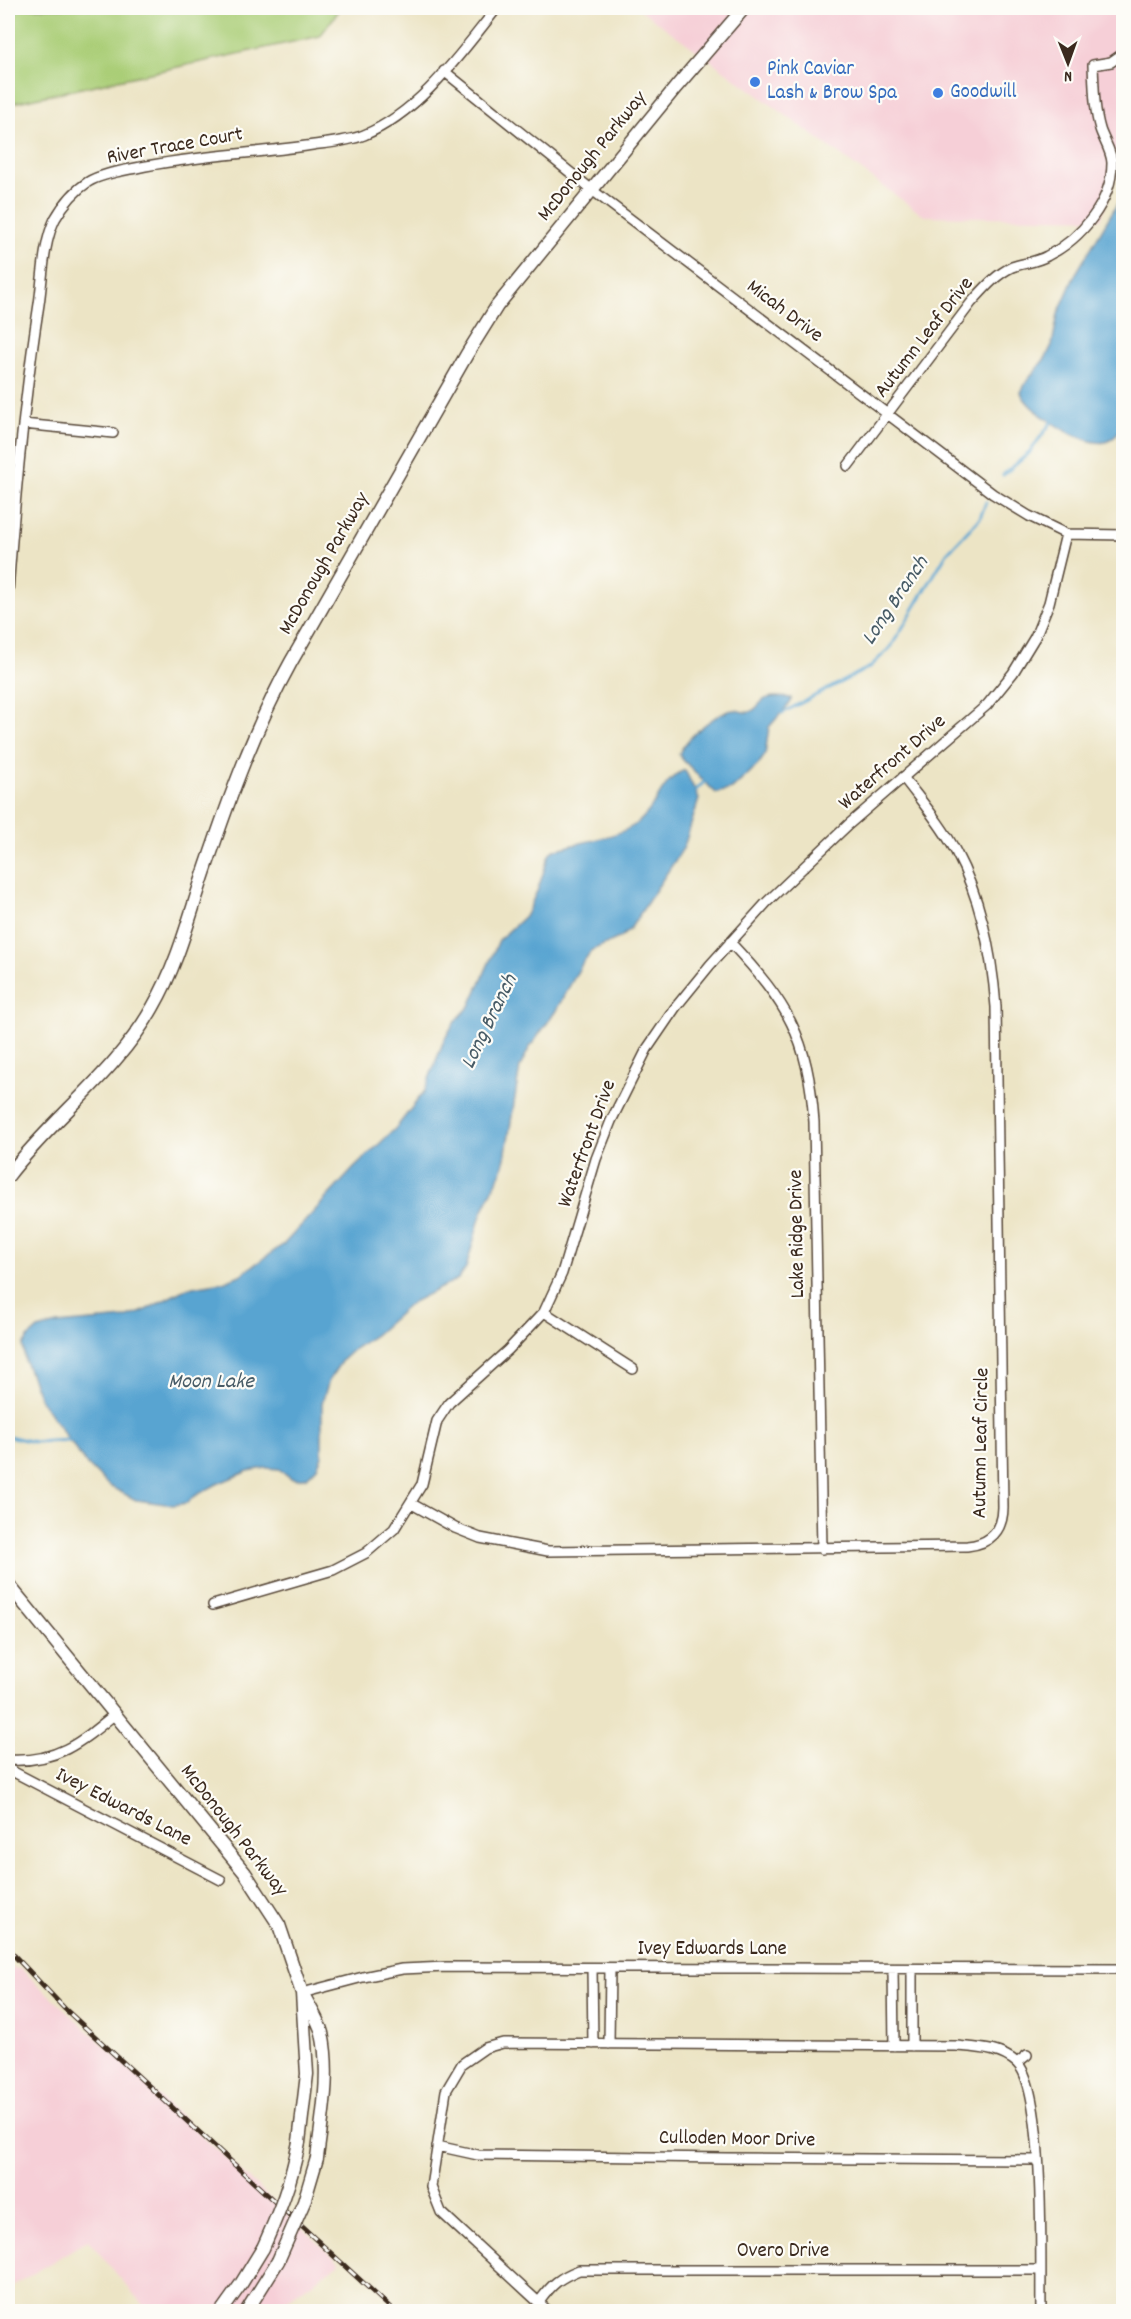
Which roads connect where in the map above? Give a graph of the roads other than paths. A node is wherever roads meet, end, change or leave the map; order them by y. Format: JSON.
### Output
{"nodes":[{"id":1,"x":497,"y":8,"type":"edge"},
{"id":2,"x":744,"y":8,"type":"edge"},
{"id":3,"x":1124,"y":53,"type":"edge"},
{"id":4,"x":444,"y":71,"type":"junction"},
{"id":5,"x":592,"y":190,"type":"junction"},
{"id":6,"x":888,"y":415,"type":"junction"},
{"id":7,"x":23,"y":424,"type":"junction"},
{"id":8,"x":112,"y":433,"type":"dead end"},
{"id":9,"x":848,"y":466,"type":"dead end"},
{"id":10,"x":1066,"y":534,"type":"junction"},
{"id":11,"x":1124,"y":535,"type":"edge"},
{"id":12,"x":8,"y":592,"type":"edge"},
{"id":13,"x":903,"y":777,"type":"junction"},
{"id":14,"x":730,"y":942,"type":"junction"},
{"id":15,"x":8,"y":1176,"type":"edge"},
{"id":16,"x":544,"y":1312,"type":"junction"},
{"id":17,"x":633,"y":1370,"type":"dead end"},
{"id":18,"x":412,"y":1504,"type":"junction"},
{"id":19,"x":822,"y":1549,"type":"junction"},
{"id":20,"x":8,"y":1584,"type":"edge"},
{"id":21,"x":213,"y":1605,"type":"dead end"},
{"id":22,"x":115,"y":1714,"type":"junction"},
{"id":23,"x":8,"y":1760,"type":"edge"},
{"id":24,"x":8,"y":1769,"type":"edge"},
{"id":25,"x":221,"y":1880,"type":"dead end"},
{"id":26,"x":592,"y":1968,"type":"junction"},
{"id":27,"x":610,"y":1968,"type":"junction"},
{"id":28,"x":893,"y":1969,"type":"junction"},
{"id":29,"x":912,"y":1969,"type":"junction"},
{"id":30,"x":1124,"y":1969,"type":"edge"},
{"id":31,"x":302,"y":1993,"type":"junction"},
{"id":32,"x":593,"y":2044,"type":"junction"},
{"id":33,"x":609,"y":2044,"type":"junction"},
{"id":34,"x":894,"y":2046,"type":"junction"},
{"id":35,"x":912,"y":2046,"type":"junction"},
{"id":36,"x":1027,"y":2055,"type":"dead end"},
{"id":37,"x":1017,"y":2063,"type":"junction"},
{"id":38,"x":437,"y":2146,"type":"junction"},
{"id":39,"x":1038,"y":2160,"type":"junction"},
{"id":40,"x":1040,"y":2270,"type":"junction"},
{"id":41,"x":539,"y":2302,"type":"junction"},
{"id":42,"x":221,"y":2312,"type":"edge"},
{"id":43,"x":246,"y":2312,"type":"edge"},
{"id":44,"x":549,"y":2312,"type":"edge"},
{"id":45,"x":1041,"y":2312,"type":"edge"}],
"edges":[{"from":1,"to":4,"type":"street","name":"River Trace Court"},
{"from":2,"to":5,"type":"street","name":"McDonough Parkway"},
{"from":3,"to":6,"type":"street","name":"Autumn Leaf Drive"},
{"from":4,"to":5,"type":"street","name":"Micah Drive"},
{"from":4,"to":7,"type":"street","name":"River Trace Court"},
{"from":5,"to":6,"type":"street","name":"Micah Drive"},
{"from":5,"to":15,"type":"street","name":"McDonough Parkway"},
{"from":6,"to":9,"type":"street","name":"Autumn Leaf Drive"},
{"from":6,"to":10,"type":"street","name":"Micah Drive"},
{"from":7,"to":8,"type":"street"},
{"from":7,"to":12,"type":"street","name":"River Trace Court"},
{"from":10,"to":11,"type":"street","name":"Micah Drive"},
{"from":10,"to":13,"type":"street","name":"Waterfront Drive"},
{"from":13,"to":14,"type":"street","name":"Waterfront Drive"},
{"from":13,"to":19,"type":"street","name":"Autumn Leaf Circle"},
{"from":14,"to":16,"type":"street","name":"Waterfront Drive"},
{"from":14,"to":19,"type":"street","name":"Lake Ridge Drive"},
{"from":16,"to":17,"type":"street"},
{"from":16,"to":18,"type":"street","name":"Waterfront Drive"},
{"from":18,"to":19,"type":"street","name":"Autumn Leaf Circle"},
{"from":18,"to":21,"type":"street","name":"Waterfront Drive"},
{"from":20,"to":22,"type":"street","name":"McDonough Parkway"},
{"from":22,"to":23,"type":"street"},
{"from":22,"to":31,"type":"street","name":"McDonough Parkway"},
{"from":24,"to":25,"type":"street","name":"Ivey Edwards Lane"},
{"from":26,"to":27,"type":"street","name":"Ivey Edwards Lane"},
{"from":26,"to":31,"type":"street","name":"Ivey Edwards Lane"},
{"from":26,"to":32,"type":"street"},
{"from":27,"to":28,"type":"street","name":"Ivey Edwards Lane"},
{"from":27,"to":33,"type":"street"},
{"from":28,"to":29,"type":"street","name":"Ivey Edwards Lane"},
{"from":28,"to":34,"type":"street"},
{"from":29,"to":30,"type":"street","name":"Ivey Edwards Lane"},
{"from":29,"to":35,"type":"street"},
{"from":31,"to":42,"type":"street","name":"McDonough Parkway","bridge":true},
{"from":31,"to":43,"type":"street","bridge":true},
{"from":32,"to":33,"type":"street"},
{"from":32,"to":38,"type":"street"},
{"from":33,"to":34,"type":"street"},
{"from":34,"to":35,"type":"street"},
{"from":35,"to":37,"type":"street"},
{"from":36,"to":37,"type":"street"},
{"from":37,"to":39,"type":"street"},
{"from":38,"to":39,"type":"street","name":"Culloden Moor Drive"},
{"from":38,"to":41,"type":"street"},
{"from":39,"to":40,"type":"street"},
{"from":40,"to":41,"type":"street","name":"Overo Drive"},
{"from":40,"to":45,"type":"street"},
{"from":41,"to":44,"type":"street"}]}
